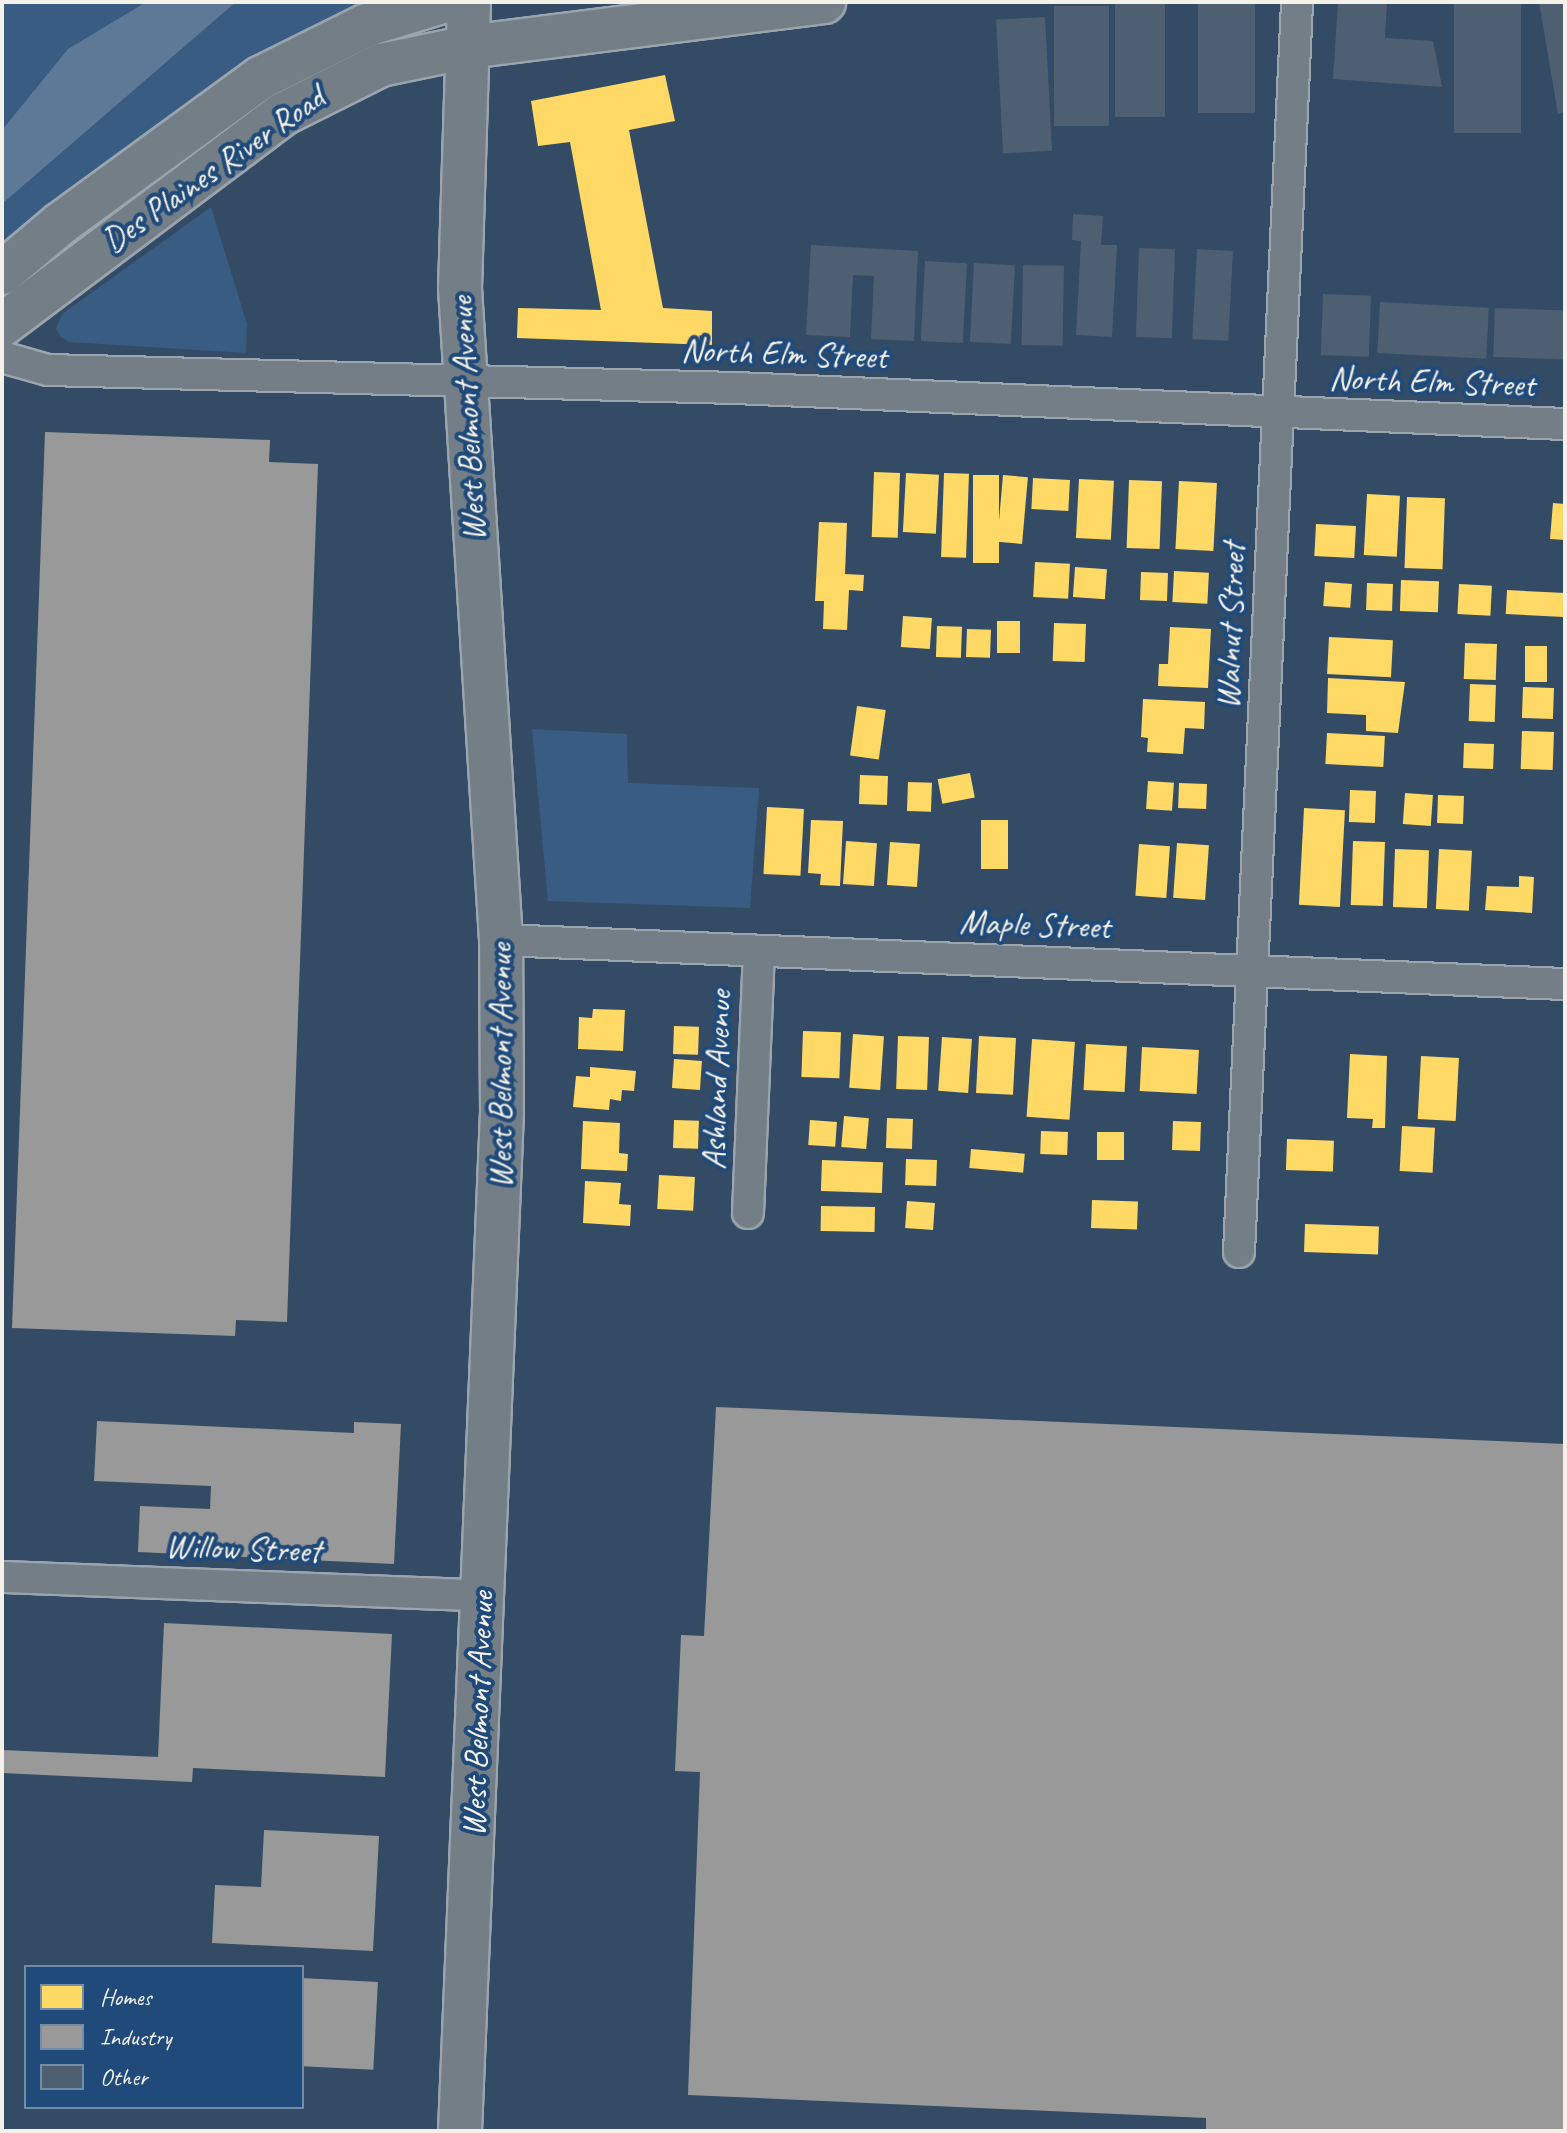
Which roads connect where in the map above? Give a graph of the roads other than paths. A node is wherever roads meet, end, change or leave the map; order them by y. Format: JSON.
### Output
{"nodes":[{"id":1,"x":442,"y":2,"type":"edge"},
{"id":2,"x":469,"y":2,"type":"edge"},
{"id":3,"x":824,"y":2,"type":"edge"},
{"id":4,"x":1297,"y":2,"type":"edge"},
{"id":5,"x":468,"y":47,"type":"junction"},
{"id":6,"x":2,"y":273,"type":"edge"},
{"id":7,"x":2,"y":325,"type":"edge"},
{"id":8,"x":2,"y":357,"type":"edge"},
{"id":9,"x":463,"y":380,"type":"junction"},
{"id":10,"x":1277,"y":412,"type":"junction"},
{"id":11,"x":1565,"y":424,"type":"edge"},
{"id":12,"x":501,"y":940,"type":"junction"},
{"id":13,"x":759,"y":951,"type":"junction"},
{"id":14,"x":1254,"y":971,"type":"junction"},
{"id":15,"x":1565,"y":984,"type":"edge"},
{"id":16,"x":748,"y":1213,"type":"dead end"},
{"id":17,"x":1239,"y":1252,"type":"dead end"},
{"id":18,"x":2,"y":1577,"type":"edge"},
{"id":19,"x":481,"y":1595,"type":"junction"},
{"id":20,"x":460,"y":2131,"type":"edge"}],
"edges":[{"from":1,"to":6,"type":"main road","name":"Des Plaines River Road"},
{"from":2,"to":5,"type":"main road","name":"West Belmont Avenue"},
{"from":3,"to":5,"type":"main road","name":"Des Plaines River Road"},
{"from":4,"to":10,"type":"street","name":"Walnut Street"},
{"from":5,"to":7,"type":"main road","name":"Des Plaines River Road"},
{"from":5,"to":9,"type":"main road","name":"West Belmont Avenue"},
{"from":8,"to":9,"type":"street","name":"North Elm Street"},
{"from":9,"to":10,"type":"street","name":"North Elm Street"},
{"from":9,"to":12,"type":"main road","name":"West Belmont Avenue"},
{"from":10,"to":11,"type":"street","name":"North Elm Street"},
{"from":10,"to":14,"type":"street","name":"Walnut Street"},
{"from":12,"to":13,"type":"street","name":"Maple Street"},
{"from":12,"to":19,"type":"main road","name":"West Belmont Avenue"},
{"from":13,"to":14,"type":"street","name":"Maple Street"},
{"from":13,"to":16,"type":"street","name":"Ashland Avenue"},
{"from":14,"to":15,"type":"street","name":"Maple Street"},
{"from":14,"to":17,"type":"street","name":"Walnut Street"},
{"from":18,"to":19,"type":"street","name":"Willow Street"},
{"from":19,"to":20,"type":"main road","name":"West Belmont Avenue"}]}
